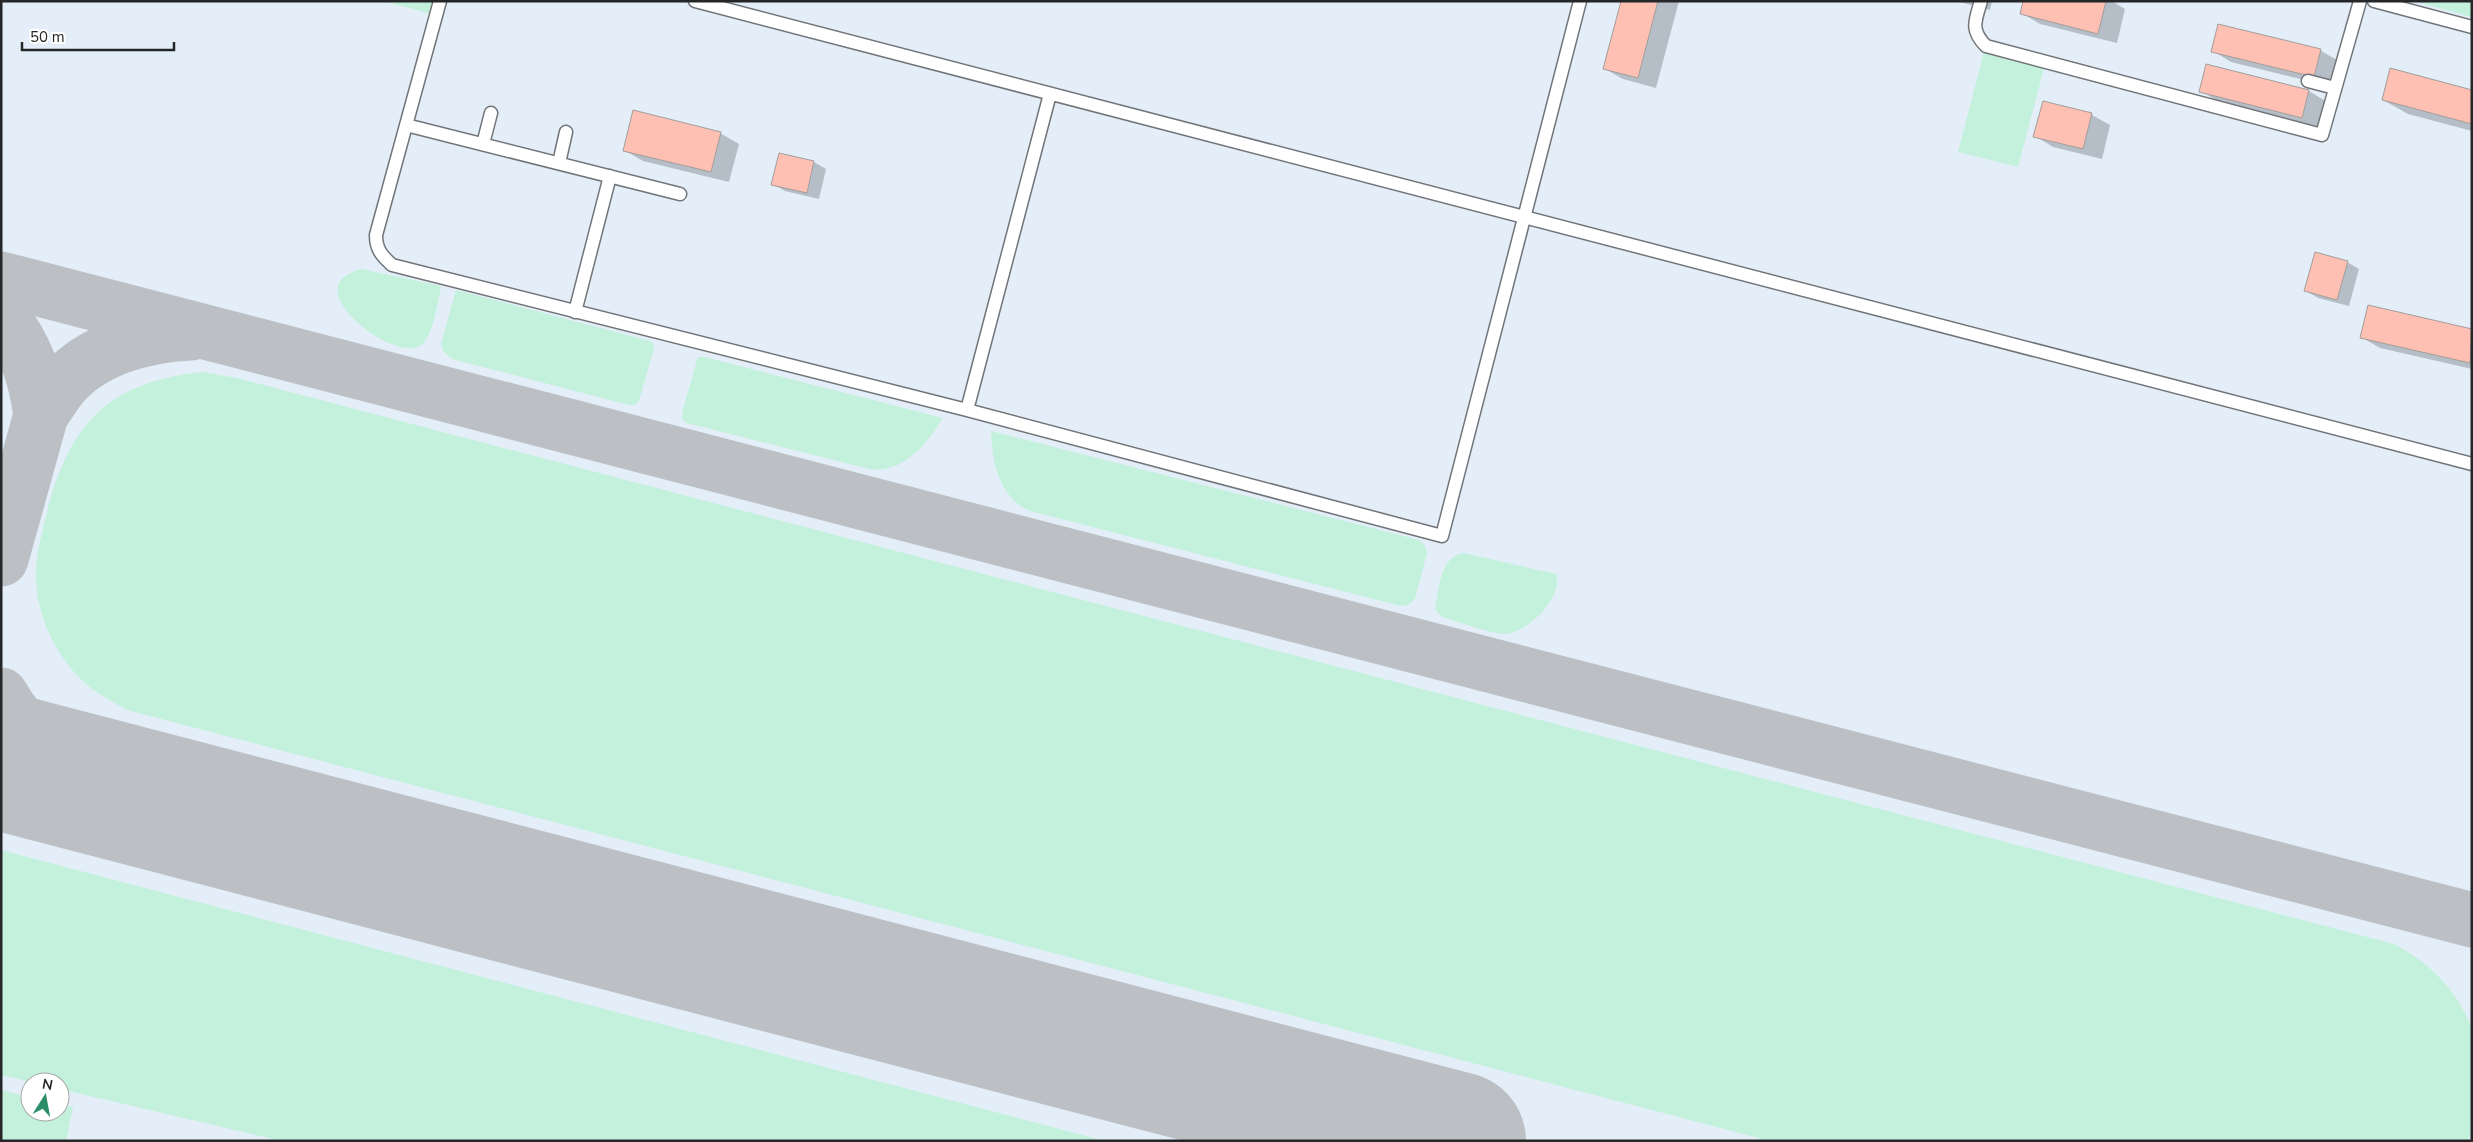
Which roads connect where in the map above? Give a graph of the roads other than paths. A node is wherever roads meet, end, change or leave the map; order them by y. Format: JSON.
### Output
{"nodes":[{"id":1,"x":440,"y":1,"type":"edge"},
{"id":2,"x":695,"y":1,"type":"edge"},
{"id":3,"x":749,"y":1,"type":"edge"},
{"id":4,"x":1580,"y":1,"type":"edge"},
{"id":5,"x":1981,"y":1,"type":"edge"},
{"id":6,"x":2360,"y":1,"type":"edge"},
{"id":7,"x":2374,"y":1,"type":"edge"},
{"id":8,"x":746,"y":14,"type":"junction"},
{"id":9,"x":2472,"y":27,"type":"edge"},
{"id":10,"x":2308,"y":82,"type":"dead end"},
{"id":11,"x":2335,"y":88,"type":"junction"},
{"id":12,"x":1050,"y":94,"type":"junction"},
{"id":13,"x":491,"y":113,"type":"dead end"},
{"id":14,"x":406,"y":125,"type":"junction"},
{"id":15,"x":566,"y":132,"type":"dead end"},
{"id":16,"x":483,"y":144,"type":"junction"},
{"id":17,"x":559,"y":163,"type":"junction"},
{"id":18,"x":610,"y":176,"type":"junction"},
{"id":19,"x":680,"y":194,"type":"dead end"},
{"id":20,"x":1525,"y":216,"type":"junction"},
{"id":21,"x":575,"y":312,"type":"junction"},
{"id":22,"x":967,"y":410,"type":"junction"},
{"id":23,"x":2472,"y":464,"type":"edge"}],
"edges":[{"from":1,"to":14,"type":"lane"},
{"from":2,"to":8,"type":"lane"},
{"from":3,"to":8,"type":"lane"},
{"from":4,"to":20,"type":"lane"},
{"from":5,"to":11,"type":"lane"},
{"from":6,"to":11,"type":"lane"},
{"from":7,"to":9,"type":"lane"},
{"from":8,"to":12,"type":"lane"},
{"from":10,"to":11,"type":"lane"},
{"from":12,"to":20,"type":"lane"},
{"from":12,"to":22,"type":"lane"},
{"from":13,"to":16,"type":"lane"},
{"from":14,"to":16,"type":"lane"},
{"from":14,"to":21,"type":"lane"},
{"from":15,"to":17,"type":"lane"},
{"from":16,"to":17,"type":"lane"},
{"from":17,"to":18,"type":"lane"},
{"from":18,"to":19,"type":"lane"},
{"from":18,"to":21,"type":"lane"},
{"from":20,"to":22,"type":"lane"},
{"from":20,"to":23,"type":"lane"},
{"from":21,"to":22,"type":"lane"}]}
